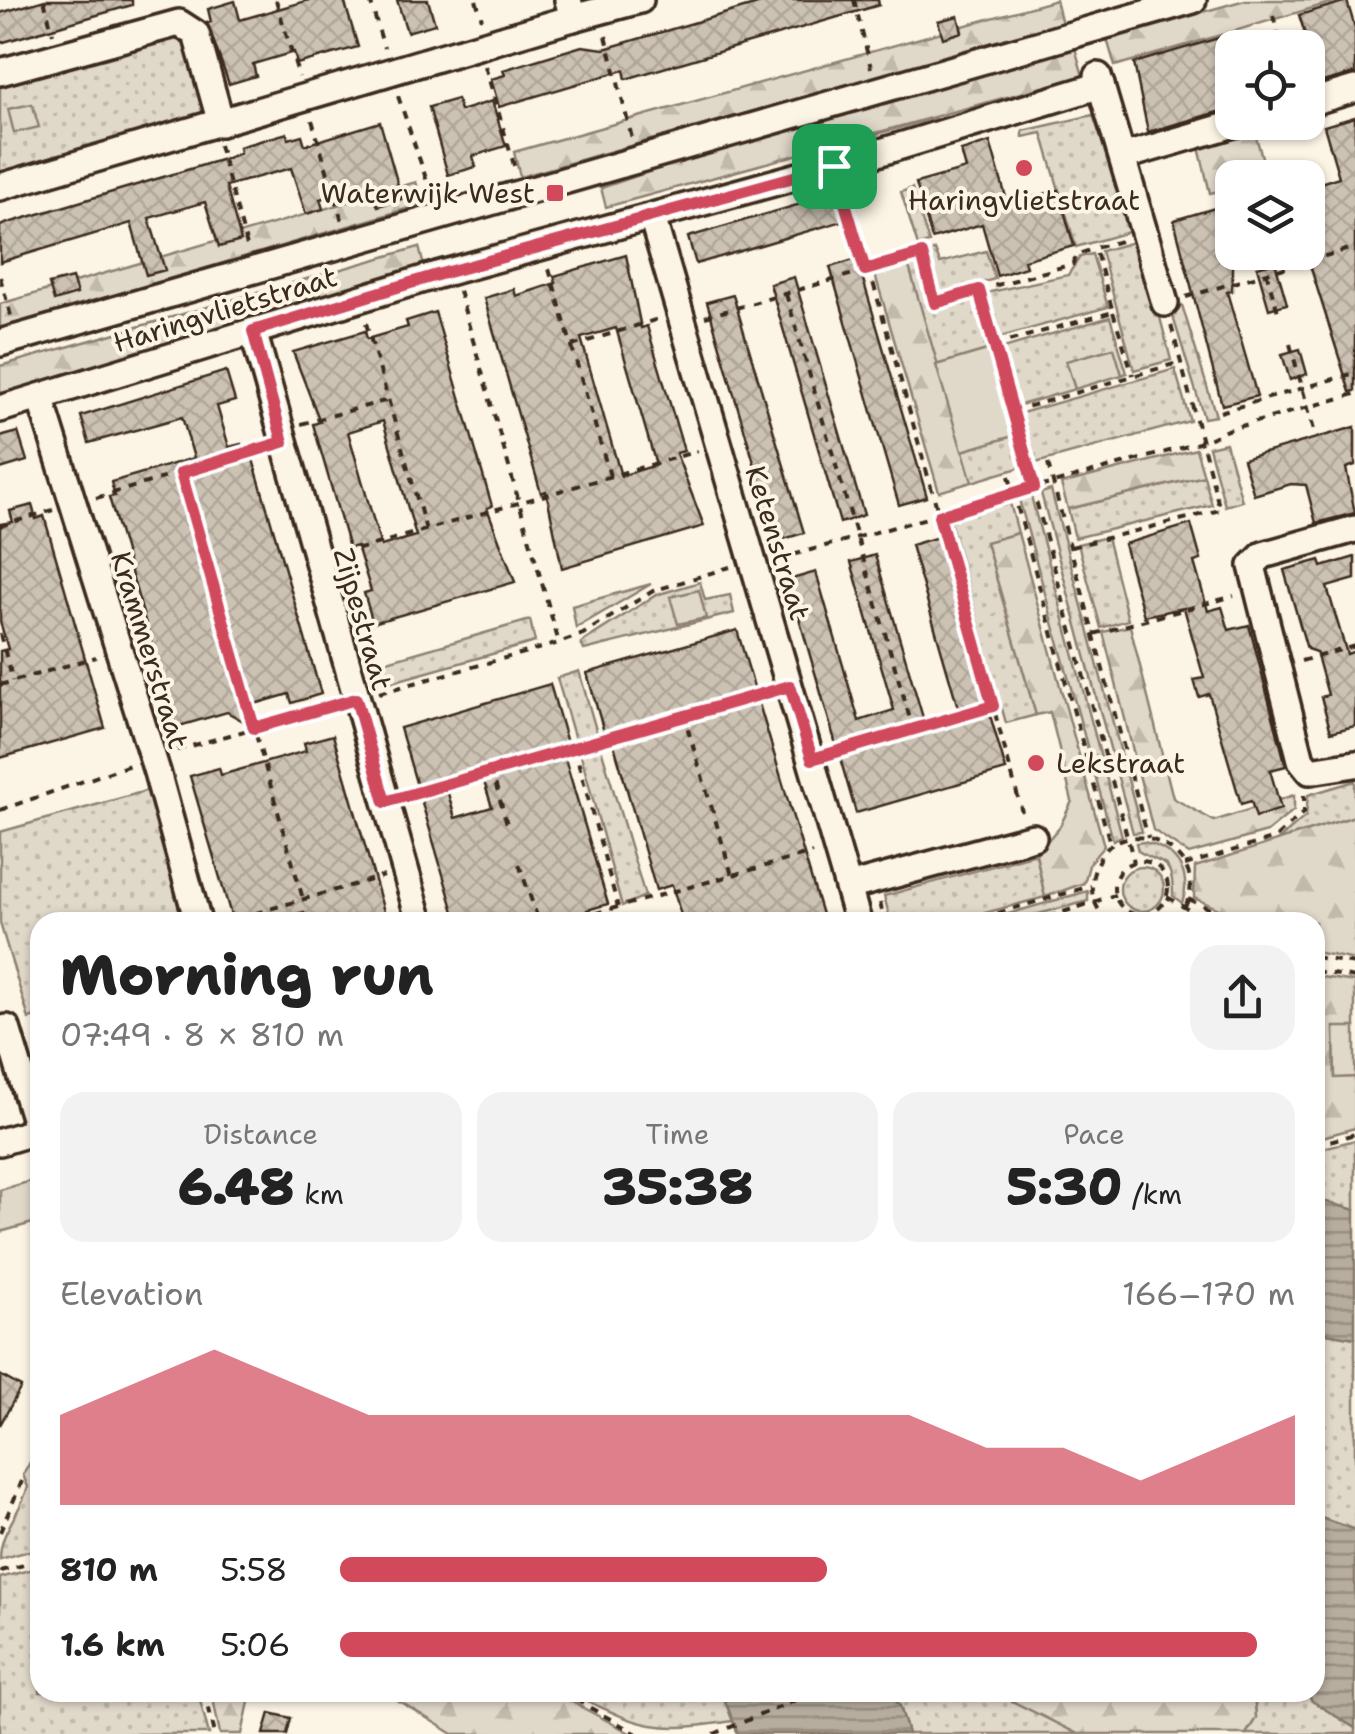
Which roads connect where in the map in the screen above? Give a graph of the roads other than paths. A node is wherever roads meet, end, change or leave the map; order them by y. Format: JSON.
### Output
{"nodes":[{"id":1,"x":640,"y":0,"type":"edge"},
{"id":2,"x":1193,"y":0,"type":"edge"},
{"id":3,"x":571,"y":9,"type":"edge"},
{"id":4,"x":0,"y":72,"type":"edge"},
{"id":5,"x":1355,"y":89,"type":"edge"},
{"id":6,"x":1325,"y":98,"type":"edge"},
{"id":7,"x":217,"y":124,"type":"junction"},
{"id":8,"x":1215,"y":129,"type":"edge"},
{"id":9,"x":1126,"y":156,"type":"junction"},
{"id":10,"x":0,"y":187,"type":"edge"},
{"id":11,"x":652,"y":216,"type":"junction"},
{"id":12,"x":1165,"y":303,"type":"road end"},
{"id":13,"x":253,"y":331,"type":"junction"},
{"id":14,"x":0,"y":343,"type":"edge"},
{"id":15,"x":40,"y":397,"type":"junction"},
{"id":16,"x":0,"y":409,"type":"edge"},
{"id":17,"x":1355,"y":529,"type":"edge"},
{"id":18,"x":1355,"y":764,"type":"edge"},
{"id":19,"x":1033,"y":838,"type":"dead end"},
{"id":20,"x":848,"y":886,"type":"junction"},
{"id":21,"x":195,"y":912,"type":"edge"},
{"id":22,"x":417,"y":912,"type":"edge"},
{"id":23,"x":855,"y":912,"type":"edge"},
{"id":24,"x":0,"y":1030,"type":"edge"},
{"id":25,"x":30,"y":1100,"type":"edge"},
{"id":26,"x":30,"y":1133,"type":"edge"},
{"id":27,"x":0,"y":1142,"type":"edge"}],
"edges":[{"from":1,"to":3,"type":"street"},
{"from":2,"to":14,"type":"street"},
{"from":3,"to":7,"type":"street"},
{"from":4,"to":7,"type":"street"},
{"from":5,"to":6,"type":"street"},
{"from":7,"to":10,"type":"street"},
{"from":8,"to":9,"type":"street"},
{"from":9,"to":11,"type":"street","name":"Haringvlietstraat"},
{"from":9,"to":12,"type":"street"},
{"from":11,"to":13,"type":"street","name":"Haringvlietstraat"},
{"from":11,"to":20,"type":"street","name":"Ketenstraat"},
{"from":13,"to":15,"type":"street","name":"Haringvlietstraat"},
{"from":13,"to":22,"type":"street","name":"Zijpestraat"},
{"from":15,"to":16,"type":"street","name":"Haringvlietstraat"},
{"from":15,"to":21,"type":"street","name":"Krammerstraat"},
{"from":17,"to":18,"type":"street"},
{"from":19,"to":20,"type":"street"},
{"from":20,"to":23,"type":"street"},
{"from":24,"to":25,"type":"street"},
{"from":26,"to":27,"type":"street"}]}
